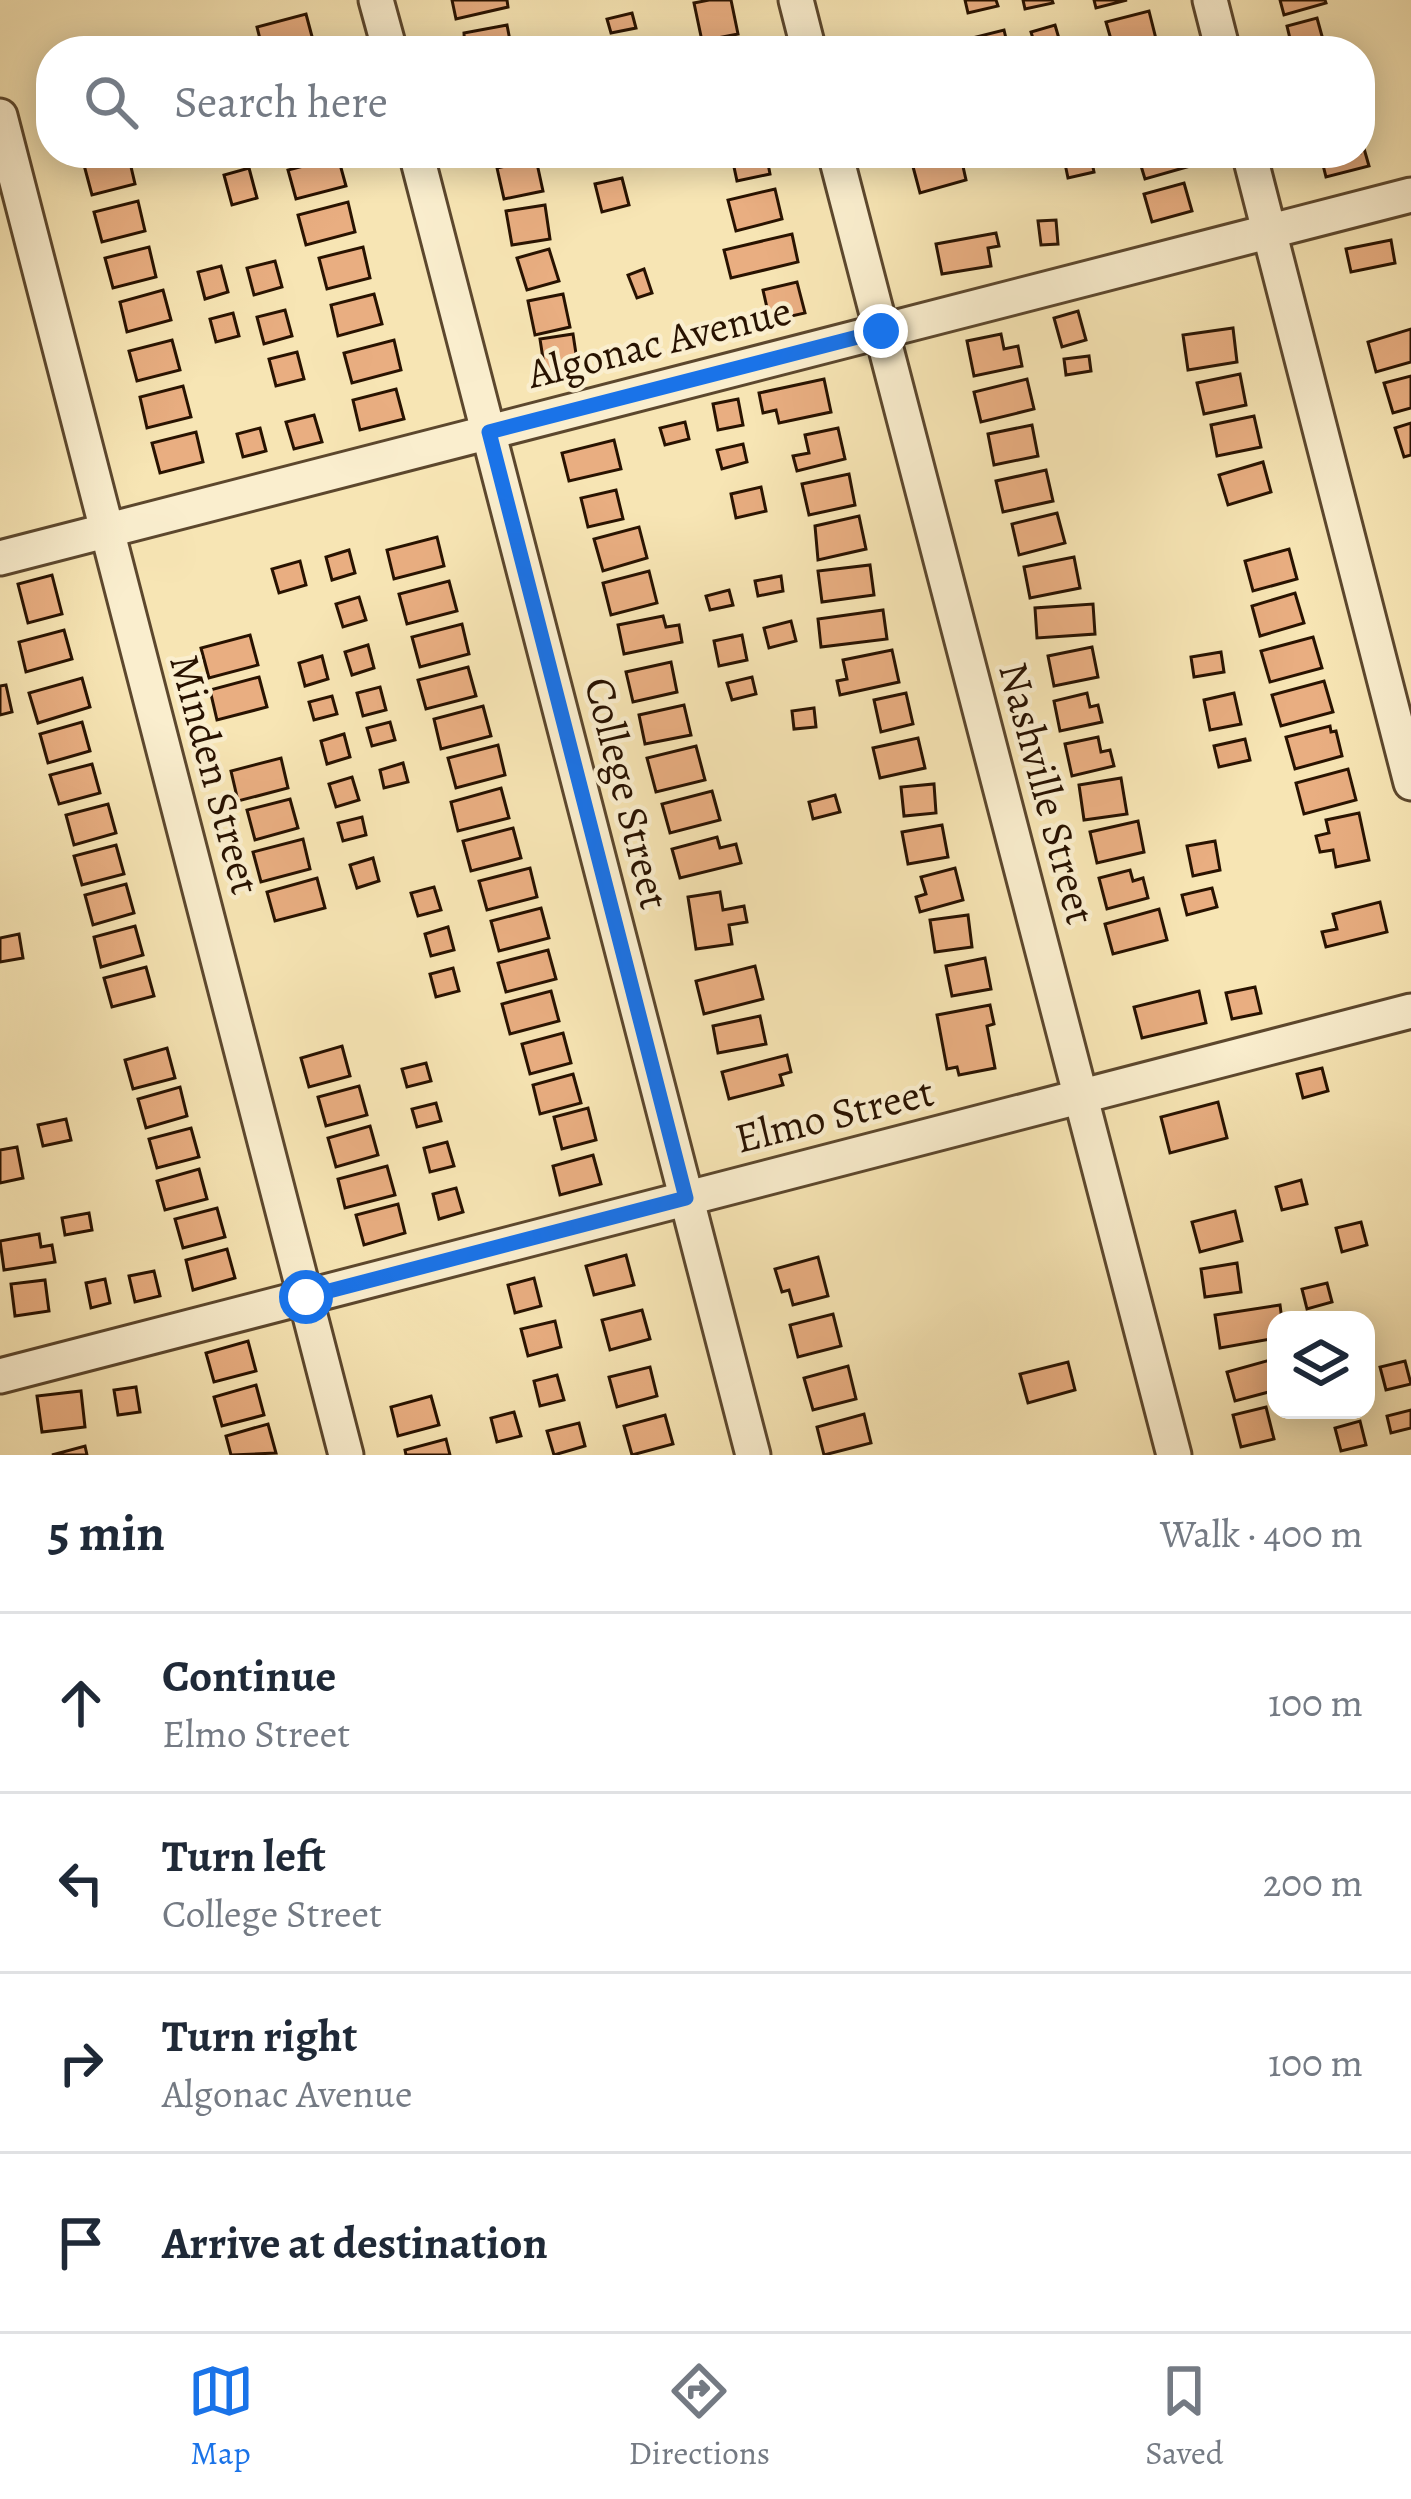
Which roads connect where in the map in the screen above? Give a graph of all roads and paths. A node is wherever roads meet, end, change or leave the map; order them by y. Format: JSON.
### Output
{"nodes":[{"id":1,"x":376,"y":0,"type":"edge"},
{"id":2,"x":796,"y":0,"type":"edge"},
{"id":3,"x":1210,"y":0,"type":"edge"},
{"id":4,"x":386,"y":36,"type":"edge"},
{"id":5,"x":805,"y":36,"type":"edge"},
{"id":6,"x":1218,"y":36,"type":"edge"},
{"id":7,"x":0,"y":116,"type":"edge"},
{"id":8,"x":420,"y":168,"type":"edge"},
{"id":9,"x":840,"y":168,"type":"edge"},
{"id":10,"x":1253,"y":168,"type":"edge"},
{"id":11,"x":1411,"y":194,"type":"edge"},
{"id":12,"x":1269,"y":231,"type":"junction"},
{"id":13,"x":881,"y":331,"type":"junction"},
{"id":14,"x":489,"y":432,"type":"junction"},
{"id":15,"x":106,"y":530,"type":"junction"},
{"id":16,"x":0,"y":557,"type":"edge"},
{"id":17,"x":1411,"y":782,"type":"edge"},
{"id":18,"x":1411,"y":1011,"type":"edge"},
{"id":19,"x":1081,"y":1096,"type":"junction"},
{"id":20,"x":686,"y":1198,"type":"junction"},
{"id":21,"x":306,"y":1297,"type":"junction"},
{"id":22,"x":0,"y":1376,"type":"edge"},
{"id":23,"x":346,"y":1455,"type":"edge"},
{"id":24,"x":753,"y":1455,"type":"edge"},
{"id":25,"x":1174,"y":1455,"type":"edge"}],
"edges":[{"from":1,"to":4,"type":"street"},
{"from":2,"to":5,"type":"street"},
{"from":3,"to":6,"type":"street"},
{"from":7,"to":15,"type":"street","name":"Minden Street"},
{"from":8,"to":14,"type":"street","name":"College Street"},
{"from":9,"to":13,"type":"street","name":"Nashville Street"},
{"from":10,"to":12,"type":"street"},
{"from":11,"to":12,"type":"street","name":"Algonac Avenue"},
{"from":12,"to":13,"type":"street","name":"Algonac Avenue"},
{"from":12,"to":17,"type":"street"},
{"from":13,"to":14,"type":"street","name":"Algonac Avenue"},
{"from":13,"to":19,"type":"street","name":"Nashville Street"},
{"from":14,"to":15,"type":"street","name":"Algonac Avenue"},
{"from":14,"to":20,"type":"street","name":"College Street"},
{"from":15,"to":16,"type":"street","name":"Algonac Avenue"},
{"from":15,"to":21,"type":"street","name":"Minden Street"},
{"from":18,"to":19,"type":"street","name":"Elmo Street"},
{"from":19,"to":20,"type":"street","name":"Elmo Street"},
{"from":19,"to":25,"type":"street","name":"Nashville Street"},
{"from":20,"to":21,"type":"street","name":"Elmo Street"},
{"from":20,"to":24,"type":"street","name":"College Street"},
{"from":21,"to":22,"type":"street","name":"Elmo Street"},
{"from":21,"to":23,"type":"street","name":"Minden Street"}]}
